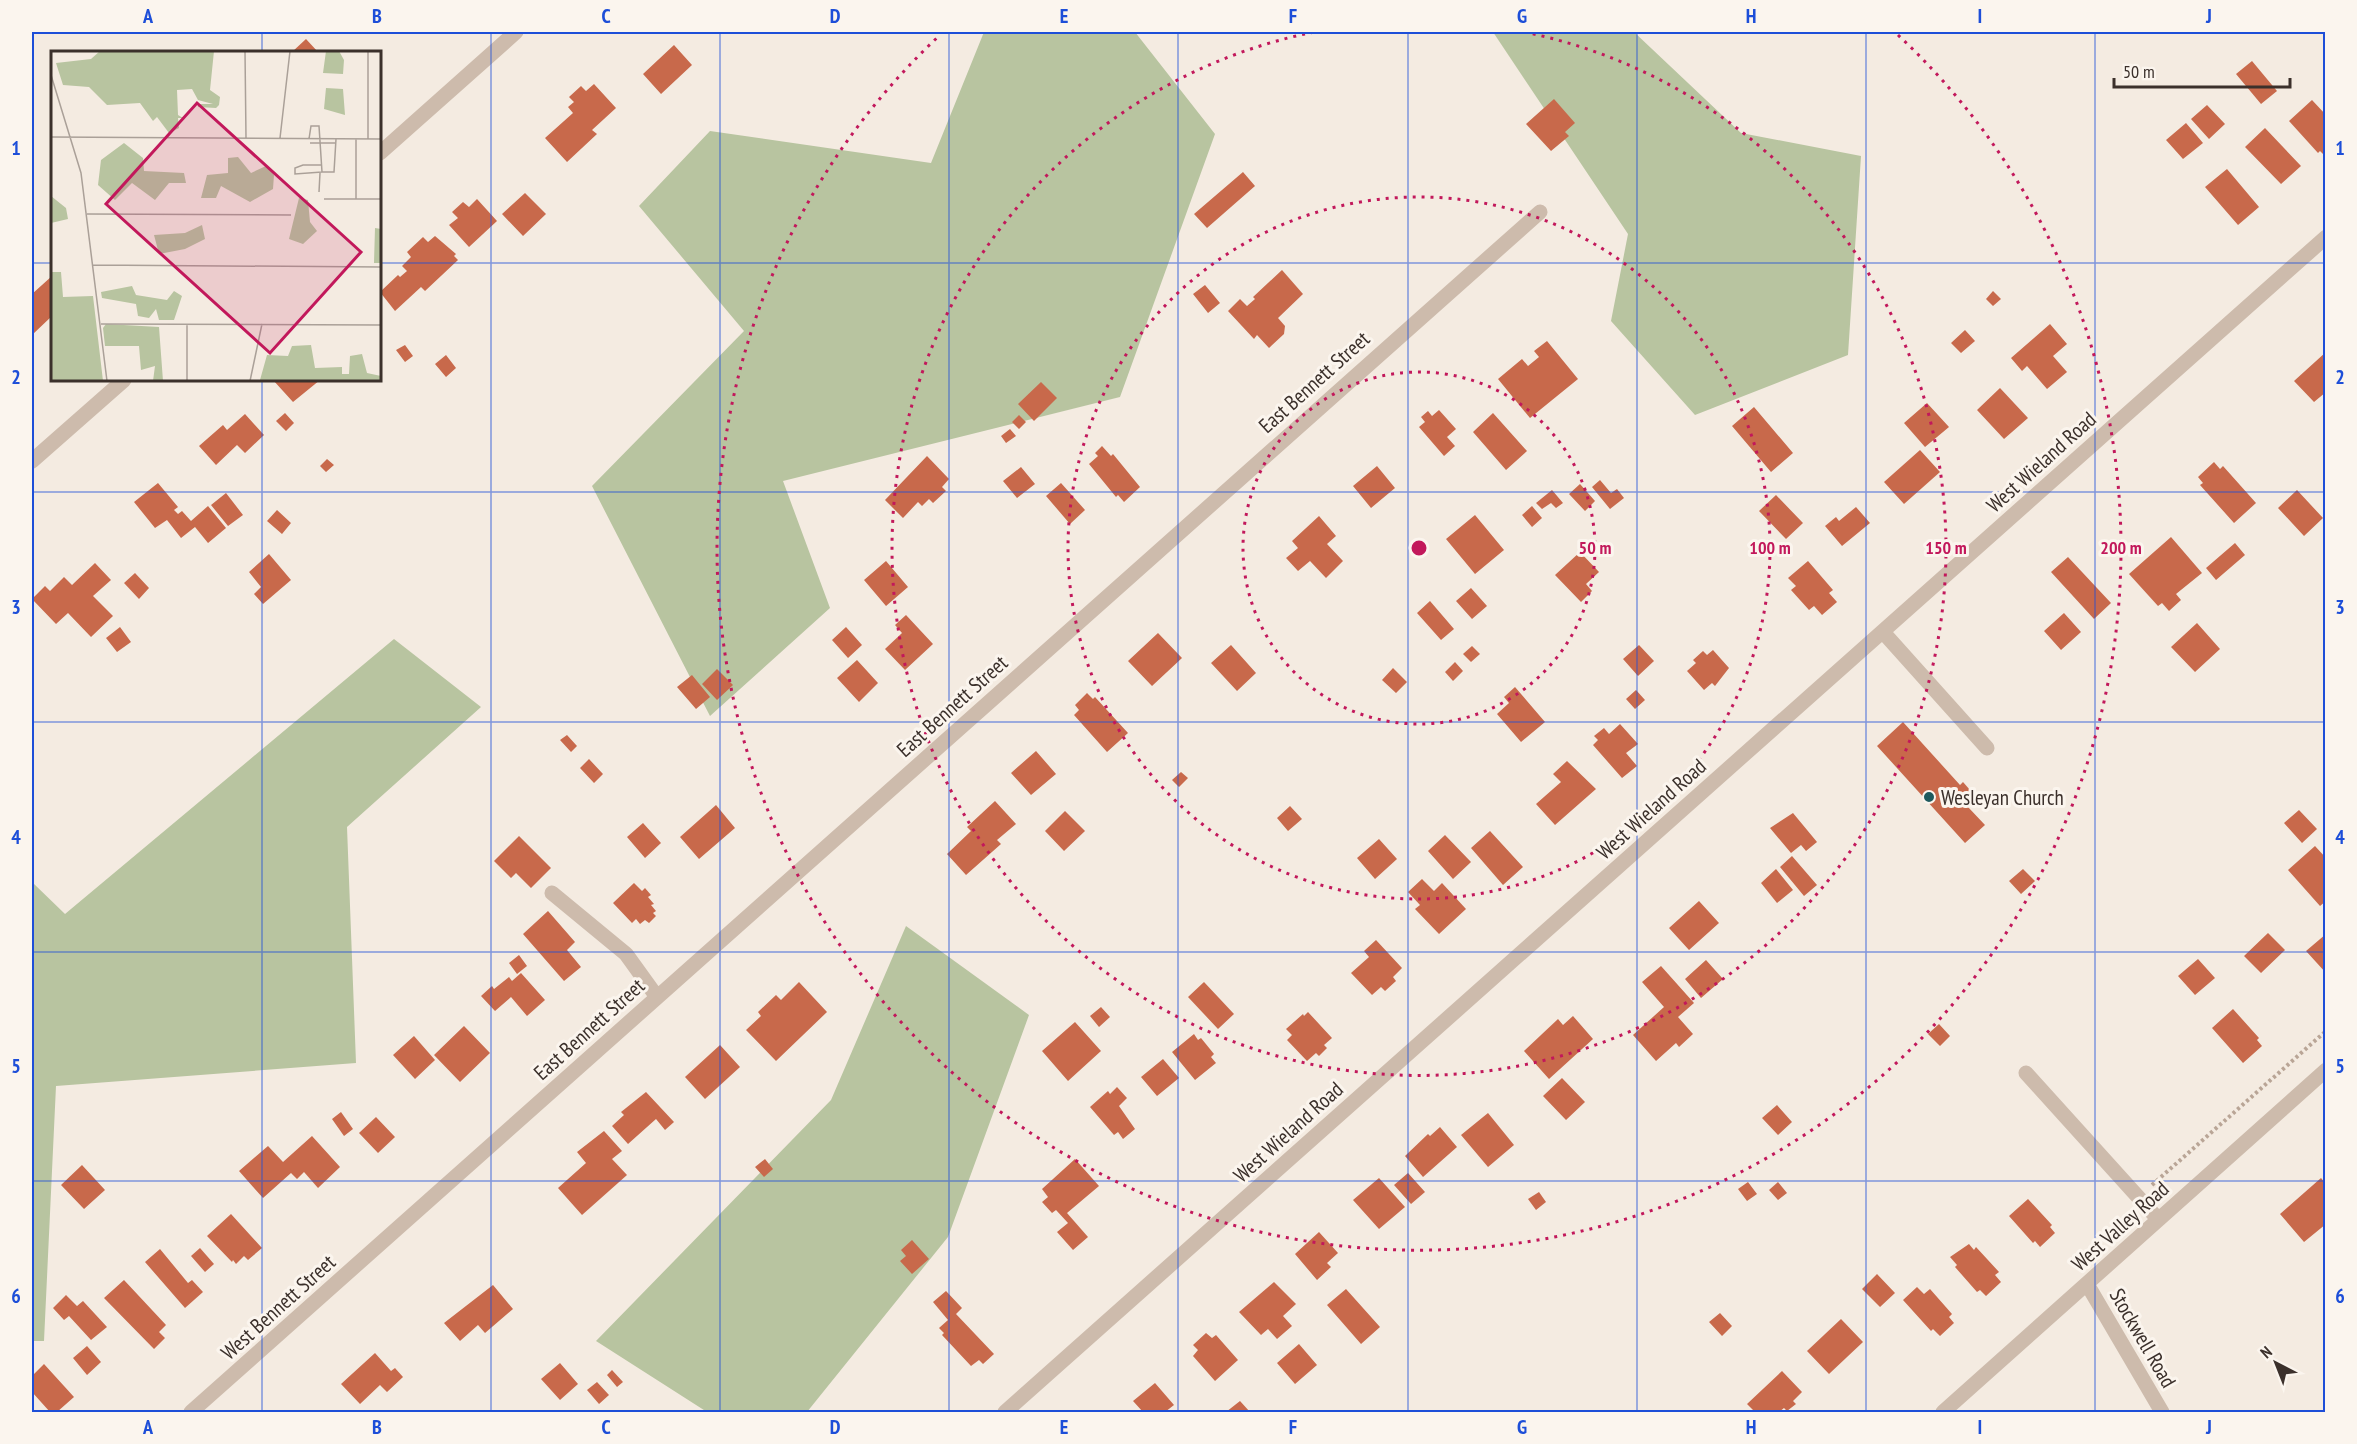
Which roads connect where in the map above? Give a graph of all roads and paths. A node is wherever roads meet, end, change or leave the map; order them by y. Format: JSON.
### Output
{"nodes":[{"id":1,"x":516,"y":32,"type":"edge"},
{"id":2,"x":381,"y":152,"type":"edge"},
{"id":3,"x":1540,"y":212,"type":"dead end"},
{"id":4,"x":2325,"y":237,"type":"edge"},
{"id":5,"x":123,"y":381,"type":"edge"},
{"id":6,"x":32,"y":461,"type":"edge"},
{"id":7,"x":1882,"y":632,"type":"junction"},
{"id":8,"x":1987,"y":748,"type":"dead end"},
{"id":9,"x":552,"y":893,"type":"dead end"},
{"id":10,"x":657,"y":997,"type":"junction"},
{"id":11,"x":2325,"y":1031,"type":"edge"},
{"id":12,"x":2325,"y":1070,"type":"edge"},
{"id":13,"x":2026,"y":1073,"type":"dead end"},
{"id":14,"x":2138,"y":1198,"type":"junction"},
{"id":15,"x":2158,"y":1219,"type":"junction"},
{"id":16,"x":393,"y":1233,"type":"joint"},
{"id":17,"x":2087,"y":1284,"type":"junction"},
{"id":18,"x":190,"y":1413,"type":"edge"},
{"id":19,"x":1005,"y":1413,"type":"edge"},
{"id":20,"x":1943,"y":1413,"type":"edge"},
{"id":21,"x":2162,"y":1413,"type":"edge"}],
"edges":[{"from":1,"to":2,"type":"street"},
{"from":3,"to":10,"type":"street","name":"East Bennett Street"},
{"from":4,"to":7,"type":"street","name":"West Wieland Road"},
{"from":5,"to":6,"type":"street"},
{"from":7,"to":8,"type":"street"},
{"from":7,"to":19,"type":"street","name":"West Wieland Road"},
{"from":9,"to":10,"type":"street"},
{"from":10,"to":16,"type":"street","name":"East Bennett Street"},
{"from":11,"to":14,"type":"path"},
{"from":12,"to":15,"type":"street","name":"West Valley Road"},
{"from":13,"to":14,"type":"street"},
{"from":14,"to":15,"type":"street"},
{"from":15,"to":17,"type":"street","name":"West Valley Road"},
{"from":16,"to":18,"type":"street","name":"West Bennett Street"},
{"from":17,"to":20,"type":"street","name":"West Valley Road"},
{"from":17,"to":21,"type":"street","name":"Stockwell Road"}]}
